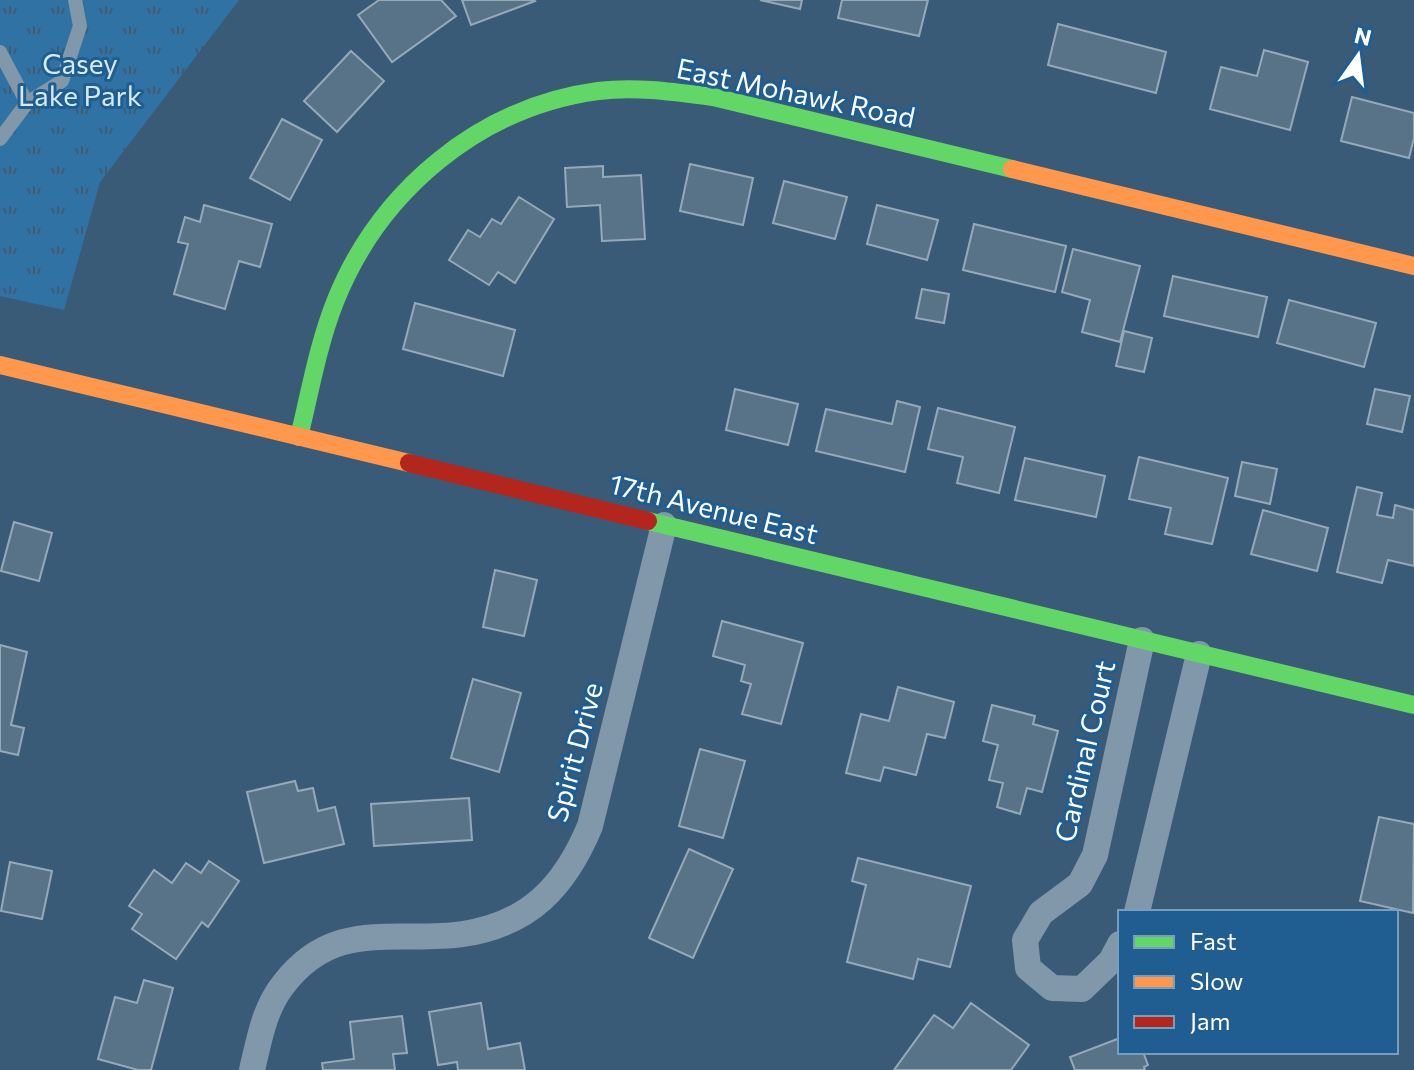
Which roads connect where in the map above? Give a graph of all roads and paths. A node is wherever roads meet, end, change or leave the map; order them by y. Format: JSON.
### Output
{"nodes":[{"id":1,"x":75,"y":0,"type":"edge"},
{"id":2,"x":0,"y":52,"type":"edge"},
{"id":3,"x":27,"y":103,"type":"junction"},
{"id":4,"x":0,"y":139,"type":"edge"},
{"id":5,"x":1414,"y":266,"type":"edge"},
{"id":6,"x":0,"y":365,"type":"edge"},
{"id":7,"x":299,"y":437,"type":"junction"},
{"id":8,"x":664,"y":525,"type":"junction"},
{"id":9,"x":1142,"y":640,"type":"junction"},
{"id":10,"x":1199,"y":654,"type":"junction"},
{"id":11,"x":1414,"y":705,"type":"edge"},
{"id":12,"x":1137,"y":910,"type":"edge"},
{"id":13,"x":1118,"y":948,"type":"edge"},
{"id":14,"x":252,"y":1070,"type":"edge"}],
"edges":[{"from":1,"to":3,"type":"lane"},
{"from":2,"to":3,"type":"lane"},
{"from":3,"to":4,"type":"lane"},
{"from":5,"to":7,"type":"street","name":"East Mohawk Road"},
{"from":6,"to":7,"type":"street","name":"17th Avenue East"},
{"from":7,"to":8,"type":"street","name":"17th Avenue East"},
{"from":8,"to":9,"type":"street","name":"17th Avenue East"},
{"from":8,"to":14,"type":"street","name":"Spirit Drive"},
{"from":9,"to":10,"type":"street","name":"17th Avenue East"},
{"from":9,"to":13,"type":"street","name":"Cardinal Court"},
{"from":10,"to":11,"type":"street","name":"17th Avenue East"},
{"from":10,"to":12,"type":"street"}]}
